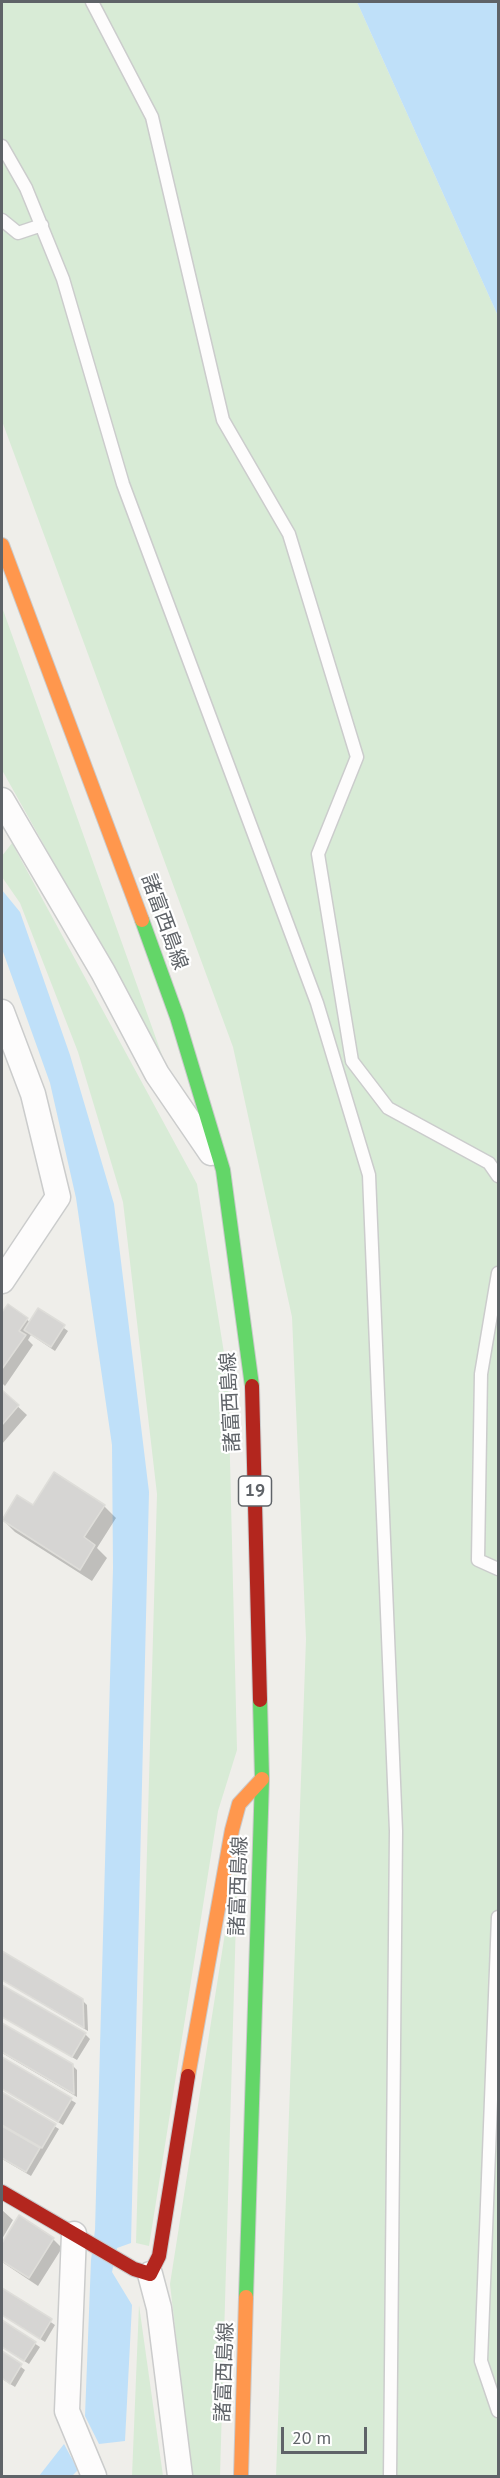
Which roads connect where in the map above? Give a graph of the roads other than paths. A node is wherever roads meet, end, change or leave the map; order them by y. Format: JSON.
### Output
{"nodes":[{"id":1,"x":92,"y":2,"type":"edge"},
{"id":2,"x":2,"y":146,"type":"edge"},
{"id":3,"x":2,"y":220,"type":"edge"},
{"id":4,"x":42,"y":225,"type":"junction"},
{"id":5,"x":2,"y":545,"type":"edge"},
{"id":6,"x":2,"y":801,"type":"edge"},
{"id":7,"x":2,"y":1012,"type":"edge"},
{"id":8,"x":223,"y":1170,"type":"junction"},
{"id":9,"x":498,"y":1176,"type":"edge"},
{"id":10,"x":498,"y":1273,"type":"edge"},
{"id":11,"x":2,"y":1281,"type":"edge"},
{"id":12,"x":498,"y":1569,"type":"edge"},
{"id":13,"x":262,"y":1779,"type":"junction"},
{"id":14,"x":498,"y":1917,"type":"edge"},
{"id":15,"x":2,"y":2192,"type":"edge"},
{"id":16,"x":85,"y":2240,"type":"junction"},
{"id":17,"x":150,"y":2274,"type":"junction"},
{"id":18,"x":498,"y":2411,"type":"edge"},
{"id":19,"x":94,"y":2476,"type":"edge"},
{"id":20,"x":180,"y":2476,"type":"edge"},
{"id":21,"x":241,"y":2476,"type":"edge"},
{"id":22,"x":390,"y":2476,"type":"edge"}],
"edges":[{"from":1,"to":9,"type":"lane"},
{"from":2,"to":4,"type":"lane"},
{"from":3,"to":4,"type":"lane"},
{"from":4,"to":22,"type":"lane"},
{"from":5,"to":8,"type":"main road","name":"諸富西島線","number":"19"},
{"from":6,"to":8,"type":"street"},
{"from":7,"to":11,"type":"street"},
{"from":8,"to":13,"type":"main road","name":"諸富西島線","number":"19"},
{"from":10,"to":12,"type":"lane"},
{"from":13,"to":17,"type":"main road"},
{"from":13,"to":21,"type":"main road","name":"諸富西島線","number":"19"},
{"from":14,"to":18,"type":"lane"},
{"from":15,"to":16,"type":"main road"},
{"from":16,"to":17,"type":"main road"},
{"from":16,"to":19,"type":"street"},
{"from":17,"to":20,"type":"street"}]}
